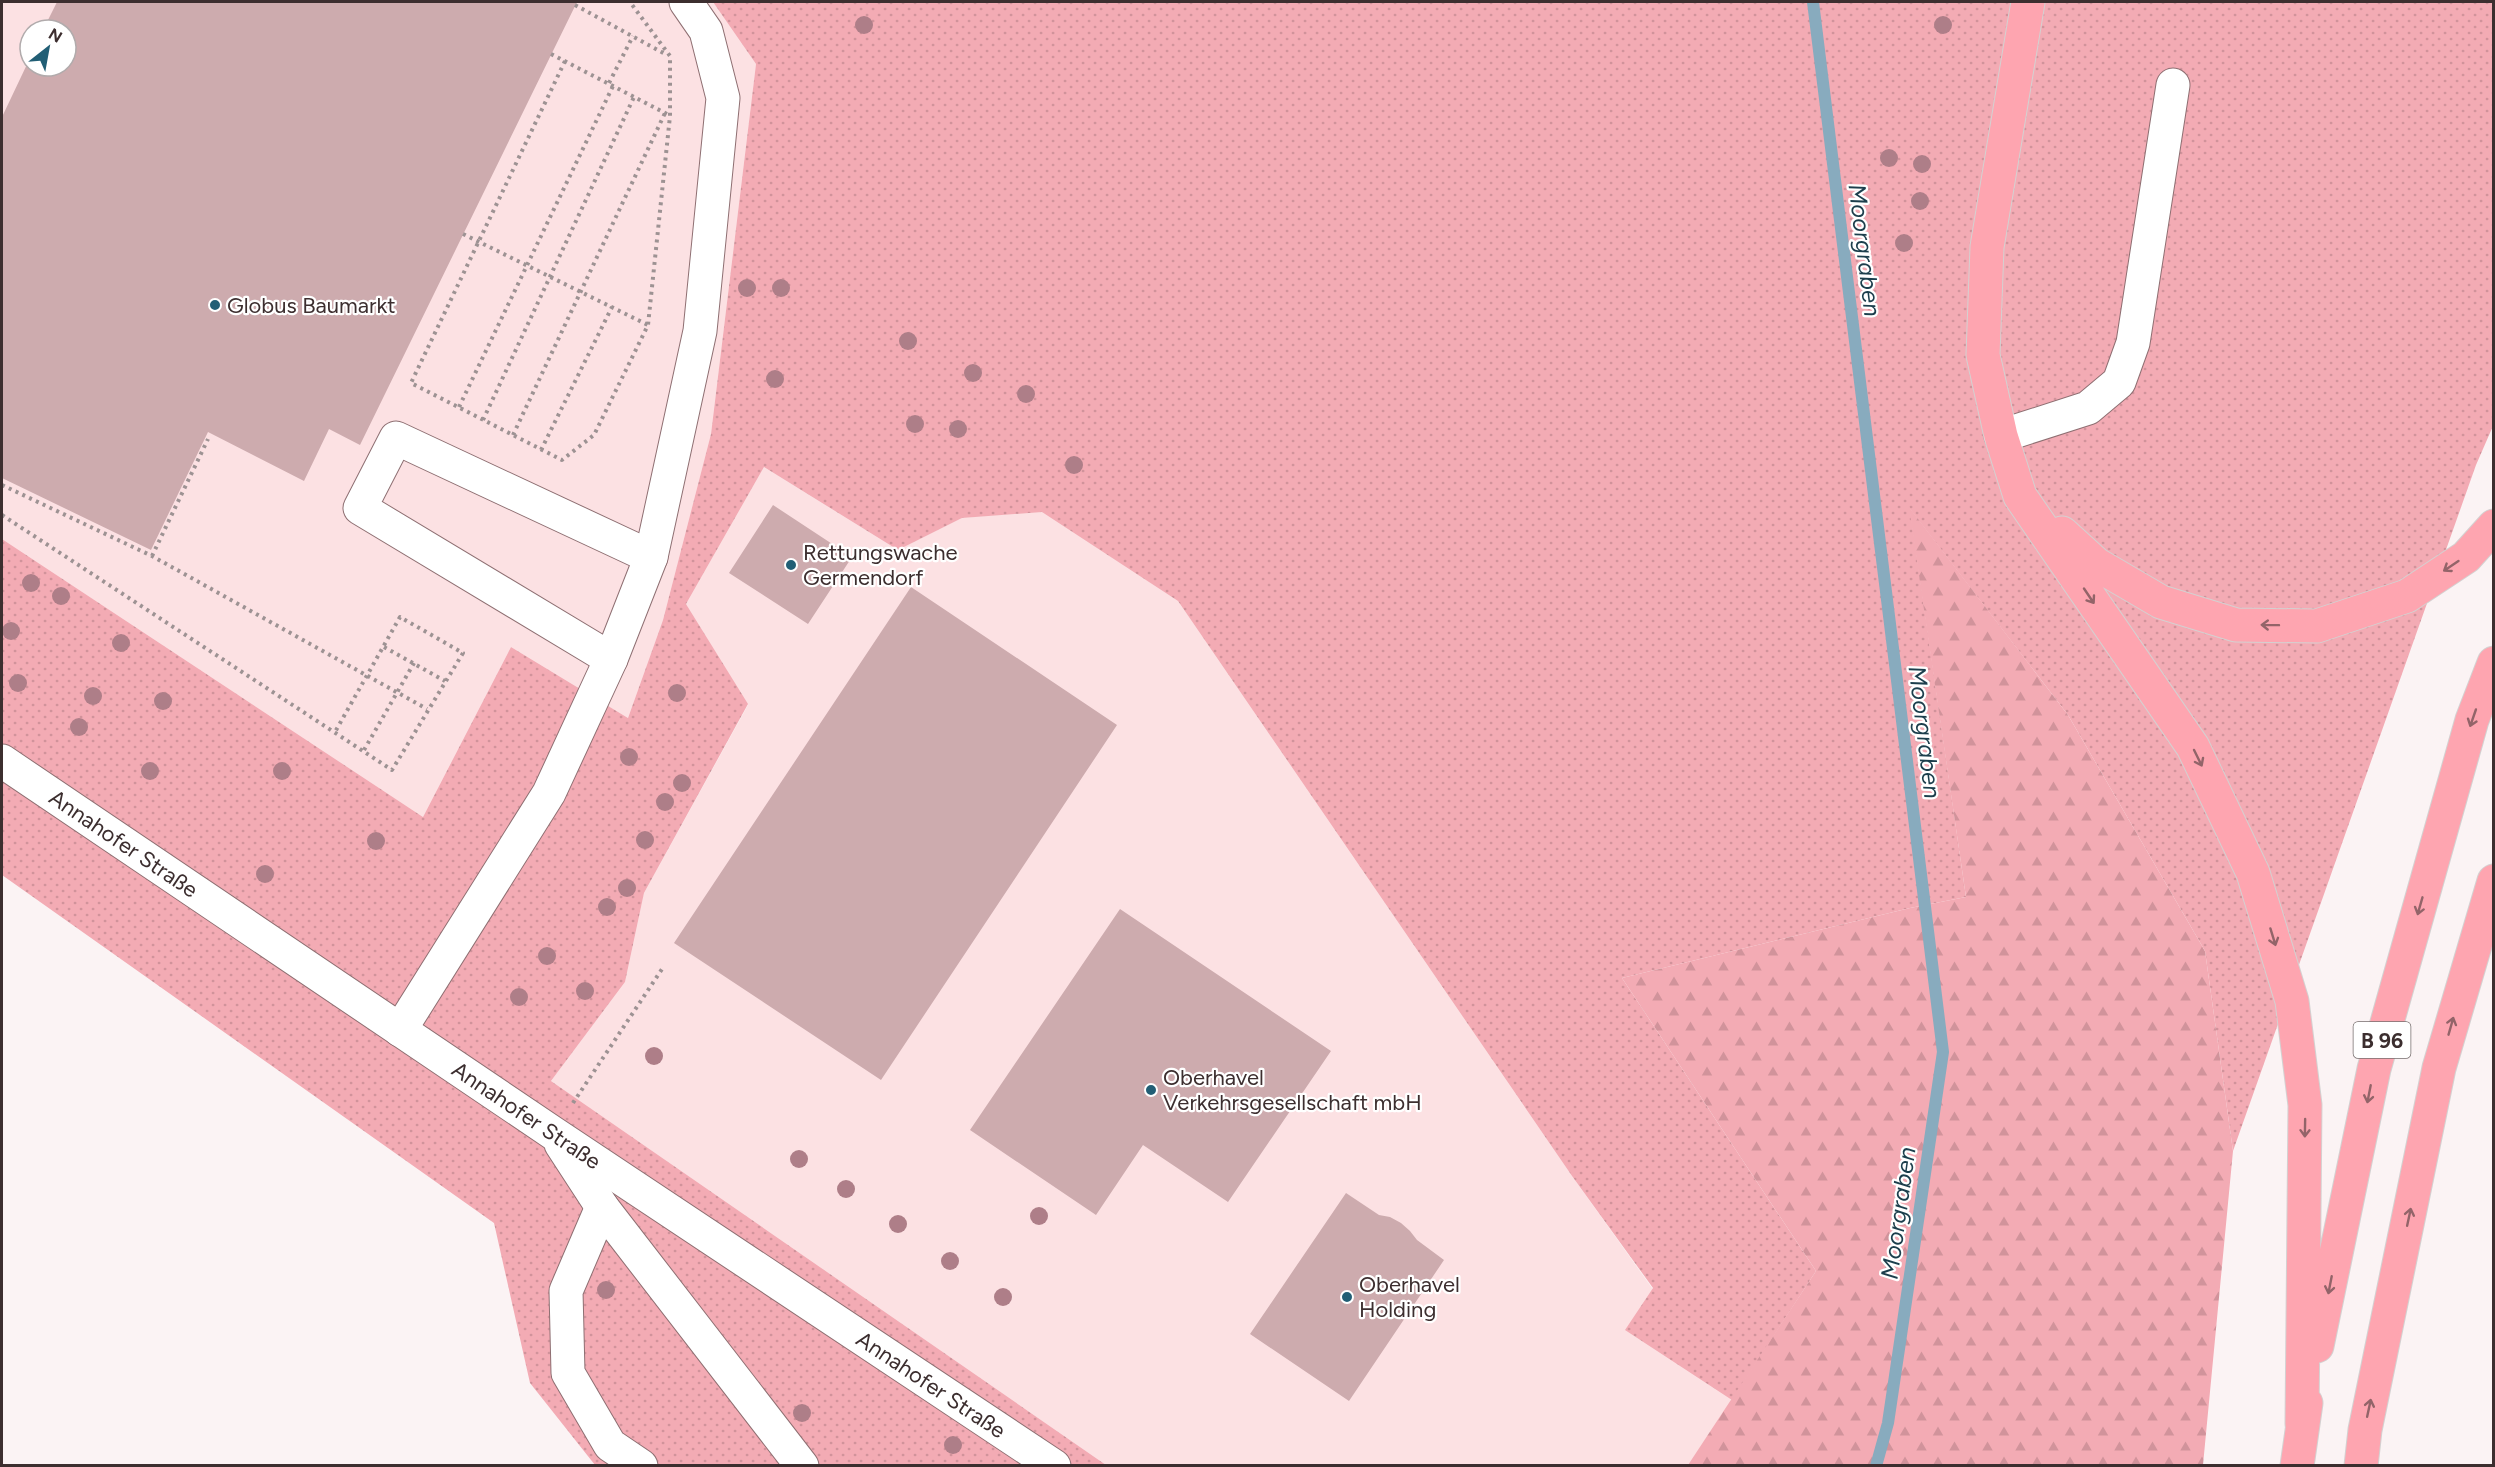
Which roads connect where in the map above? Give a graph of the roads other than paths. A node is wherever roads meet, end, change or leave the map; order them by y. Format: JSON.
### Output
{"nodes":[{"id":1,"x":686,"y":2,"type":"edge"},
{"id":2,"x":2028,"y":2,"type":"edge"},
{"id":3,"x":2173,"y":86,"type":"dead end"},
{"id":4,"x":2001,"y":436,"type":"junction"},
{"id":5,"x":2020,"y":496,"type":"junction"},
{"id":6,"x":2493,"y":526,"type":"edge"},
{"id":7,"x":651,"y":557,"type":"junction"},
{"id":8,"x":611,"y":659,"type":"junction"},
{"id":9,"x":2493,"y":663,"type":"edge"},
{"id":10,"x":2,"y":761,"type":"edge"},
{"id":11,"x":2493,"y":881,"type":"edge"},
{"id":12,"x":400,"y":1030,"type":"junction"},
{"id":13,"x":554,"y":1133,"type":"junction"},
{"id":14,"x":602,"y":1207,"type":"junction"},
{"id":15,"x":2302,"y":1424,"type":"junction"},
{"id":16,"x":641,"y":1466,"type":"edge"},
{"id":17,"x":802,"y":1466,"type":"edge"},
{"id":18,"x":1054,"y":1466,"type":"edge"},
{"id":19,"x":2297,"y":1466,"type":"edge"},
{"id":20,"x":2361,"y":1466,"type":"edge"}],
"edges":[{"from":1,"to":7,"type":"street"},
{"from":2,"to":4,"type":"highway"},
{"from":3,"to":4,"type":"street"},
{"from":4,"to":5,"type":"highway"},
{"from":6,"to":5,"type":"highway","one_way":true},
{"from":5,"to":15,"type":"highway","one_way":true},
{"from":7,"to":8,"type":"street"},
{"from":7,"to":8,"type":"street"},
{"from":8,"to":12,"type":"street"},
{"from":9,"to":15,"type":"highway","number":"B 96","one_way":true},
{"from":10,"to":12,"type":"street","name":"Annahofer Straße"},
{"from":20,"to":11,"type":"highway","number":"B 96","one_way":true},
{"from":12,"to":13,"type":"street","name":"Annahofer Straße"},
{"from":13,"to":14,"type":"street"},
{"from":13,"to":18,"type":"street","name":"Annahofer Straße"},
{"from":14,"to":16,"type":"street"},
{"from":14,"to":17,"type":"street"},
{"from":15,"to":19,"type":"highway","number":"B 96"}]}
